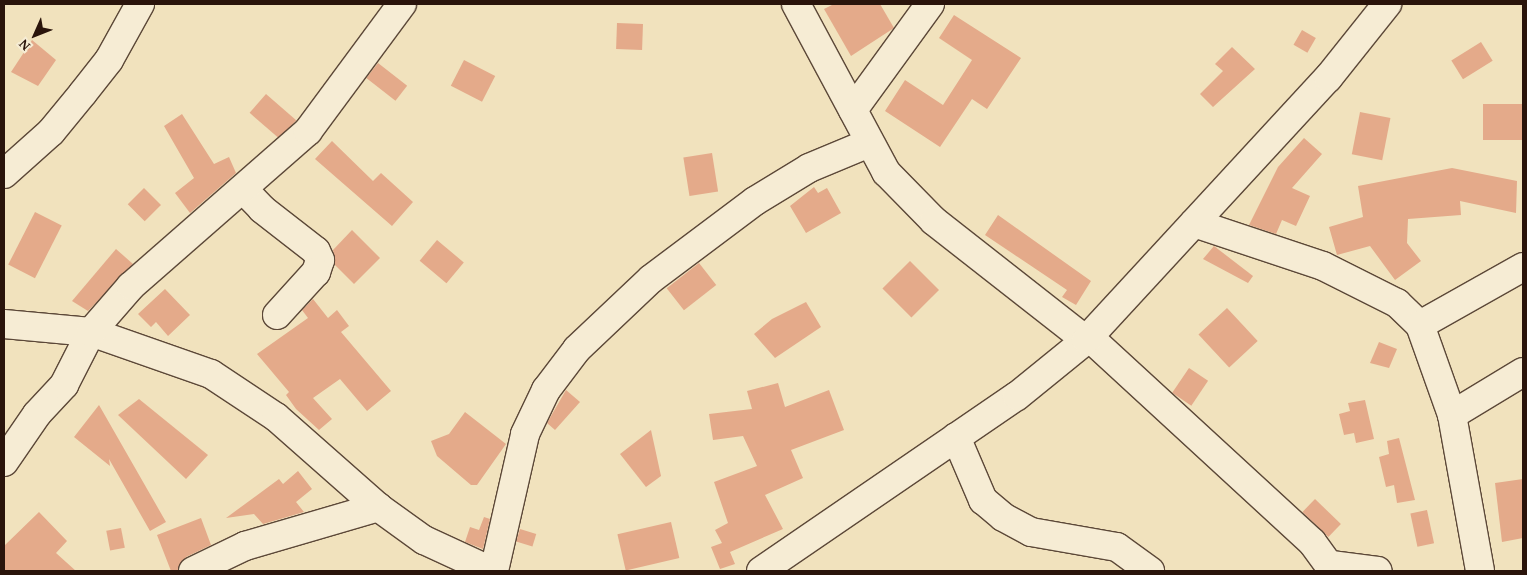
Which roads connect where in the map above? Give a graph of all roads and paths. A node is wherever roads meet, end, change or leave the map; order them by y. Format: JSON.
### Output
{"nodes":[{"id":1,"x":140,"y":4,"type":"edge"},
{"id":2,"x":402,"y":4,"type":"edge"},
{"id":3,"x":796,"y":4,"type":"edge"},
{"id":4,"x":930,"y":4,"type":"edge"},
{"id":5,"x":1387,"y":4,"type":"edge"},
{"id":6,"x":853,"y":110,"type":"junction"},
{"id":7,"x":869,"y":143,"type":"junction"},
{"id":8,"x":4,"y":174,"type":"edge"},
{"id":9,"x":243,"y":189,"type":"junction"},
{"id":10,"x":1194,"y":223,"type":"junction"},
{"id":11,"x":1523,"y":267,"type":"edge"},
{"id":12,"x":277,"y":315,"type":"dead end"},
{"id":13,"x":4,"y":324,"type":"edge"},
{"id":14,"x":1420,"y":325,"type":"junction"},
{"id":15,"x":91,"y":332,"type":"junction"},
{"id":16,"x":1087,"y":339,"type":"junction"},
{"id":17,"x":1523,"y":372,"type":"edge"},
{"id":18,"x":1452,"y":415,"type":"junction"},
{"id":19,"x":956,"y":437,"type":"junction"},
{"id":20,"x":4,"y":462,"type":"edge"},
{"id":21,"x":378,"y":507,"type":"junction"},
{"id":22,"x":1332,"y":568,"type":"edge"},
{"id":23,"x":486,"y":570,"type":"edge"},
{"id":24,"x":194,"y":571,"type":"edge"},
{"id":25,"x":761,"y":571,"type":"edge"},
{"id":26,"x":1150,"y":571,"type":"edge"},
{"id":27,"x":1378,"y":571,"type":"edge"},
{"id":28,"x":1480,"y":571,"type":"edge"}],
"edges":[{"from":1,"to":8,"type":"street"},
{"from":2,"to":9,"type":"street"},
{"from":3,"to":6,"type":"street"},
{"from":4,"to":6,"type":"street"},
{"from":5,"to":10,"type":"street"},
{"from":6,"to":7,"type":"street"},
{"from":7,"to":16,"type":"street"},
{"from":7,"to":23,"type":"street"},
{"from":9,"to":12,"type":"street"},
{"from":9,"to":15,"type":"street"},
{"from":10,"to":14,"type":"street"},
{"from":10,"to":16,"type":"street"},
{"from":11,"to":14,"type":"street"},
{"from":13,"to":15,"type":"street"},
{"from":14,"to":18,"type":"street"},
{"from":15,"to":20,"type":"street"},
{"from":15,"to":21,"type":"street"},
{"from":16,"to":19,"type":"street"},
{"from":16,"to":22,"type":"street"},
{"from":17,"to":18,"type":"street"},
{"from":18,"to":28,"type":"street"},
{"from":19,"to":25,"type":"street"},
{"from":19,"to":26,"type":"street"},
{"from":21,"to":23,"type":"street"},
{"from":21,"to":24,"type":"street"},
{"from":22,"to":27,"type":"street"}]}
